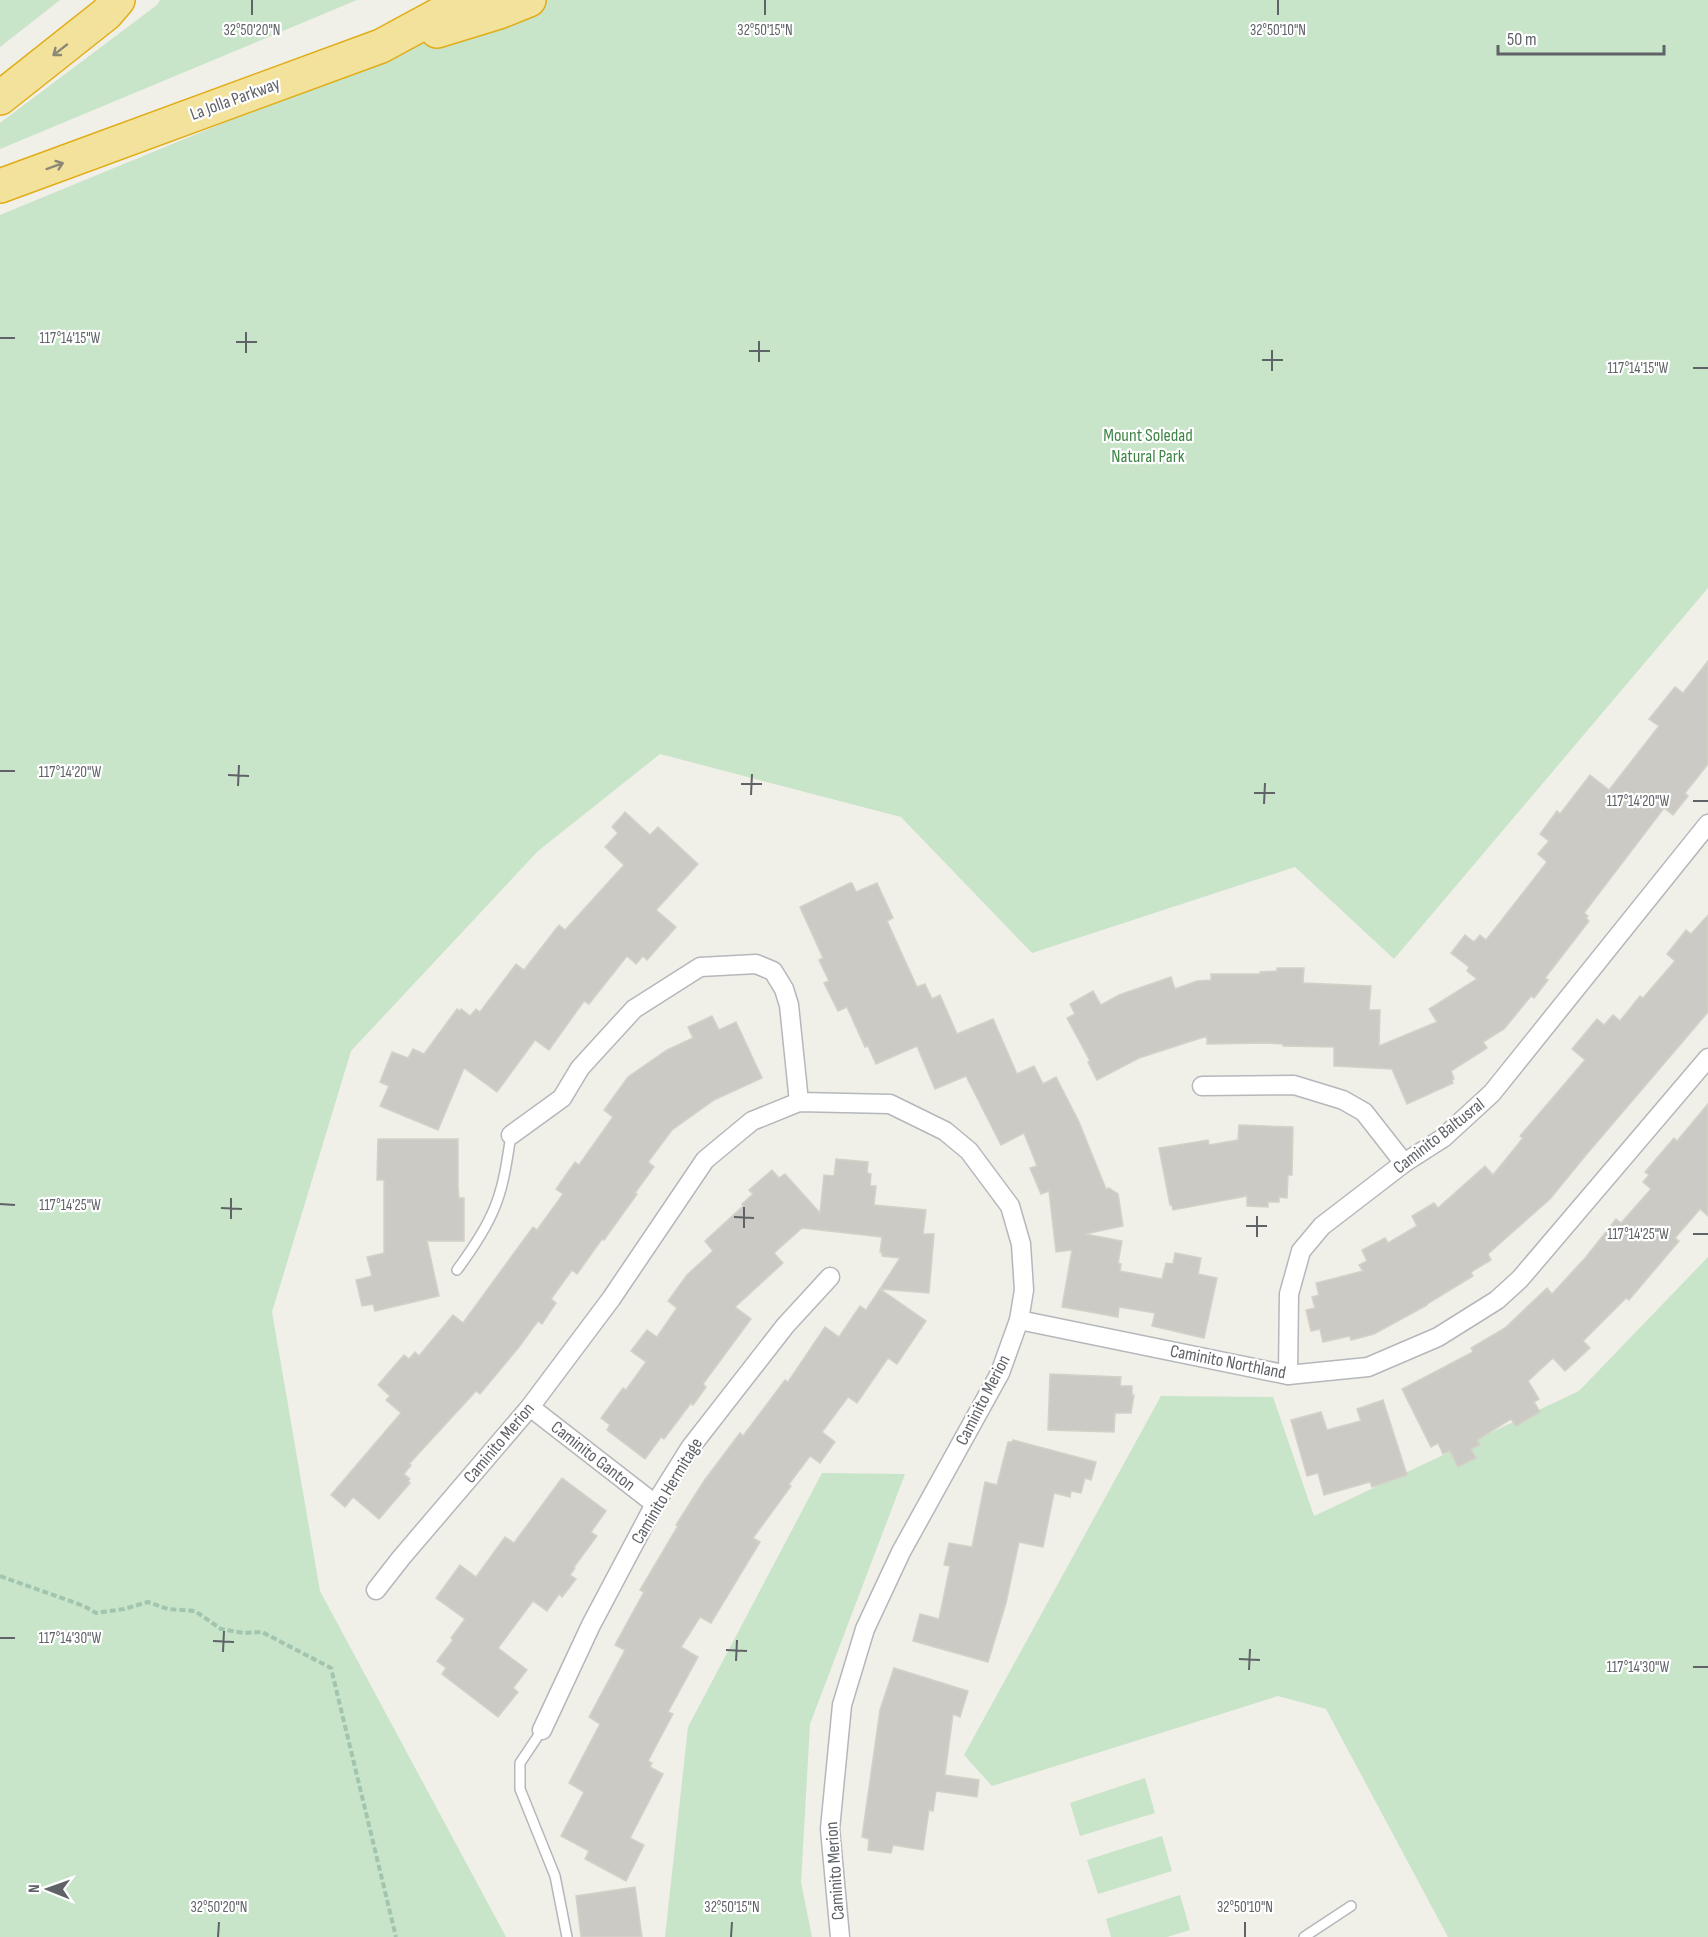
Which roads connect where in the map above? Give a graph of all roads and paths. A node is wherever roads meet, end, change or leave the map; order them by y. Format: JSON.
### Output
{"nodes":[{"id":1,"x":118,"y":0,"type":"edge"},
{"id":2,"x":466,"y":0,"type":"edge"},
{"id":3,"x":529,"y":0,"type":"edge"},
{"id":4,"x":304,"y":73,"type":"junction"},
{"id":5,"x":0,"y":98,"type":"edge"},
{"id":6,"x":0,"y":186,"type":"edge"},
{"id":7,"x":1708,"y":824,"type":"edge"},
{"id":8,"x":1708,"y":1058,"type":"edge"},
{"id":9,"x":1202,"y":1086,"type":"dead end"},
{"id":10,"x":799,"y":1102,"type":"junction"},
{"id":11,"x":511,"y":1135,"type":"joint"},
{"id":12,"x":1404,"y":1163,"type":"junction"},
{"id":13,"x":458,"y":1270,"type":"dead end"},
{"id":14,"x":830,"y":1277,"type":"dead end"},
{"id":15,"x":1019,"y":1320,"type":"junction"},
{"id":16,"x":1288,"y":1375,"type":"junction"},
{"id":17,"x":530,"y":1407,"type":"junction"},
{"id":18,"x":655,"y":1504,"type":"junction"},
{"id":19,"x":0,"y":1576,"type":"edge"},
{"id":20,"x":376,"y":1590,"type":"dead end"},
{"id":21,"x":542,"y":1730,"type":"joint"},
{"id":22,"x":1351,"y":1906,"type":"dead end"},
{"id":23,"x":396,"y":1937,"type":"edge"},
{"id":24,"x":567,"y":1937,"type":"edge"},
{"id":25,"x":840,"y":1937,"type":"edge"},
{"id":26,"x":1304,"y":1937,"type":"edge"}],
"edges":[{"from":1,"to":5,"type":"highway","one_way":true},
{"from":2,"to":4,"type":"highway","name":"La Jolla Parkway"},
{"from":3,"to":4,"type":"highway"},
{"from":6,"to":4,"type":"highway","name":"La Jolla Parkway","one_way":true},
{"from":7,"to":12,"type":"street","name":"Caminito Baltusral"},
{"from":8,"to":16,"type":"street","name":"Caminito Northland"},
{"from":9,"to":12,"type":"street"},
{"from":10,"to":11,"type":"street"},
{"from":10,"to":15,"type":"street","name":"Caminito Merion"},
{"from":10,"to":17,"type":"street","name":"Caminito Merion"},
{"from":11,"to":13,"type":"lane"},
{"from":12,"to":16,"type":"street","name":"Caminito Baltusral"},
{"from":14,"to":18,"type":"street","name":"Caminito Hermitage"},
{"from":15,"to":16,"type":"street","name":"Caminito Northland"},
{"from":15,"to":25,"type":"street","name":"Caminito Merion"},
{"from":17,"to":18,"type":"street","name":"Caminito Ganton"},
{"from":17,"to":20,"type":"street","name":"Caminito Merion"},
{"from":18,"to":21,"type":"street","name":"Caminito Hermitage"},
{"from":19,"to":23,"type":"path"},
{"from":21,"to":24,"type":"lane"},
{"from":22,"to":26,"type":"lane"}]}
